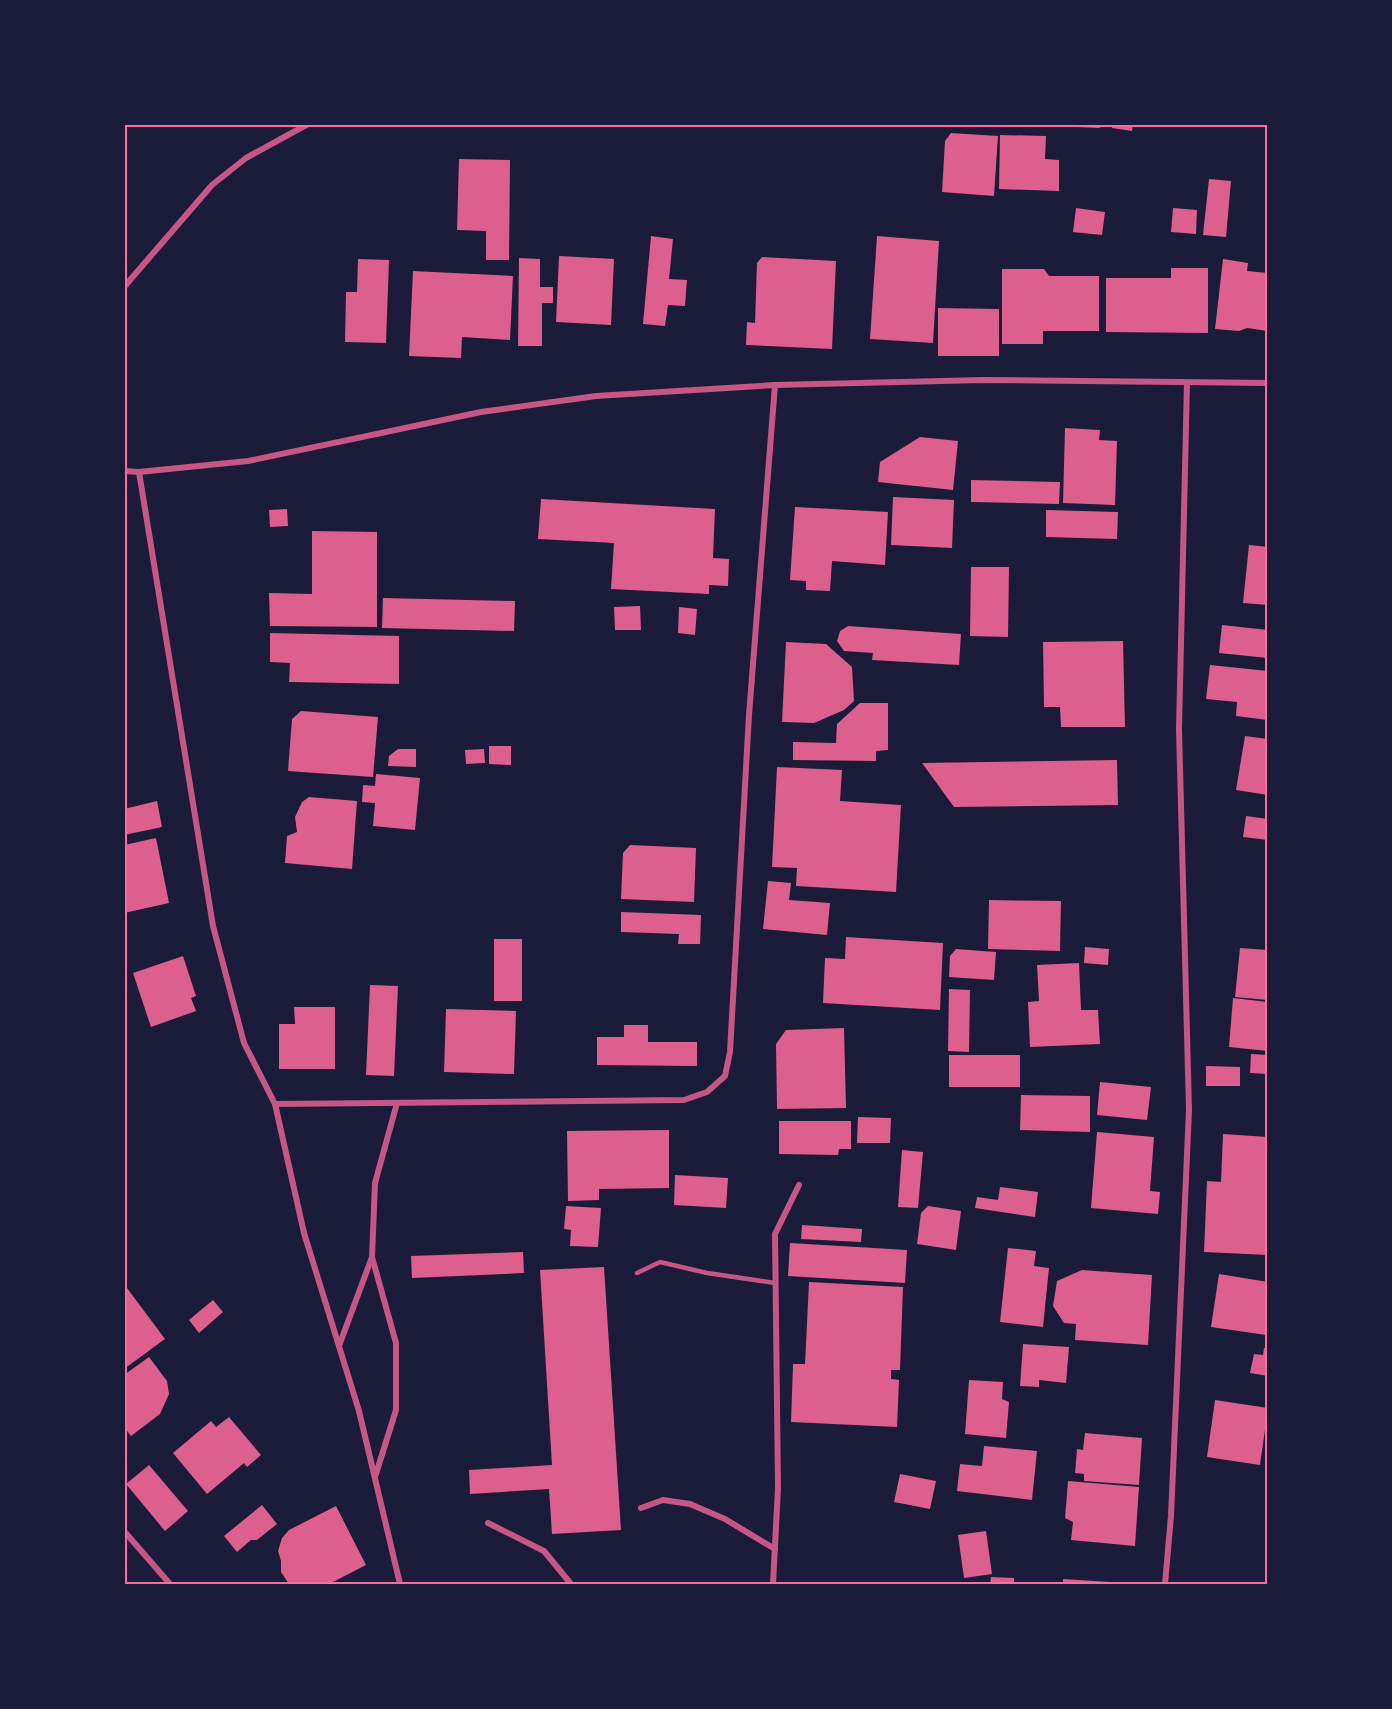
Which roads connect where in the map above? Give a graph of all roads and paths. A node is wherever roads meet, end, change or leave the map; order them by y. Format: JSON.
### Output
{"nodes":[{"id":1,"x":308,"y":124,"type":"edge"},
{"id":2,"x":124,"y":287,"type":"edge"},
{"id":3,"x":1187,"y":383,"type":"junction"},
{"id":4,"x":1268,"y":383,"type":"edge"},
{"id":5,"x":775,"y":385,"type":"junction"},
{"id":6,"x":124,"y":471,"type":"edge"},
{"id":7,"x":139,"y":471,"type":"junction"},
{"id":8,"x":397,"y":1103,"type":"junction"},
{"id":9,"x":275,"y":1104,"type":"junction"},
{"id":10,"x":799,"y":1185,"type":"dead end"},
{"id":11,"x":372,"y":1257,"type":"junction"},
{"id":12,"x":637,"y":1273,"type":"dead end"},
{"id":13,"x":775,"y":1283,"type":"junction"},
{"id":14,"x":339,"y":1346,"type":"junction"},
{"id":15,"x":375,"y":1478,"type":"junction"},
{"id":16,"x":641,"y":1508,"type":"dead end"},
{"id":17,"x":488,"y":1522,"type":"dead end"},
{"id":18,"x":124,"y":1531,"type":"edge"},
{"id":19,"x":775,"y":1549,"type":"junction"},
{"id":20,"x":170,"y":1584,"type":"edge"},
{"id":21,"x":400,"y":1584,"type":"edge"},
{"id":22,"x":571,"y":1584,"type":"edge"},
{"id":23,"x":772,"y":1584,"type":"edge"},
{"id":24,"x":1165,"y":1584,"type":"edge"}],
"edges":[{"from":1,"to":2,"type":"street"},
{"from":3,"to":4,"type":"street"},
{"from":3,"to":5,"type":"street"},
{"from":3,"to":24,"type":"street"},
{"from":5,"to":7,"type":"street"},
{"from":5,"to":8,"type":"street"},
{"from":6,"to":7,"type":"street"},
{"from":7,"to":9,"type":"street"},
{"from":8,"to":9,"type":"street"},
{"from":8,"to":11,"type":"street"},
{"from":9,"to":14,"type":"street"},
{"from":10,"to":13,"type":"street"},
{"from":11,"to":14,"type":"street"},
{"from":11,"to":15,"type":"street"},
{"from":12,"to":13,"type":"lane"},
{"from":13,"to":19,"type":"street"},
{"from":14,"to":15,"type":"street"},
{"from":15,"to":21,"type":"street"},
{"from":16,"to":19,"type":"street"},
{"from":17,"to":22,"type":"street"},
{"from":18,"to":20,"type":"street"},
{"from":19,"to":23,"type":"street"}]}
